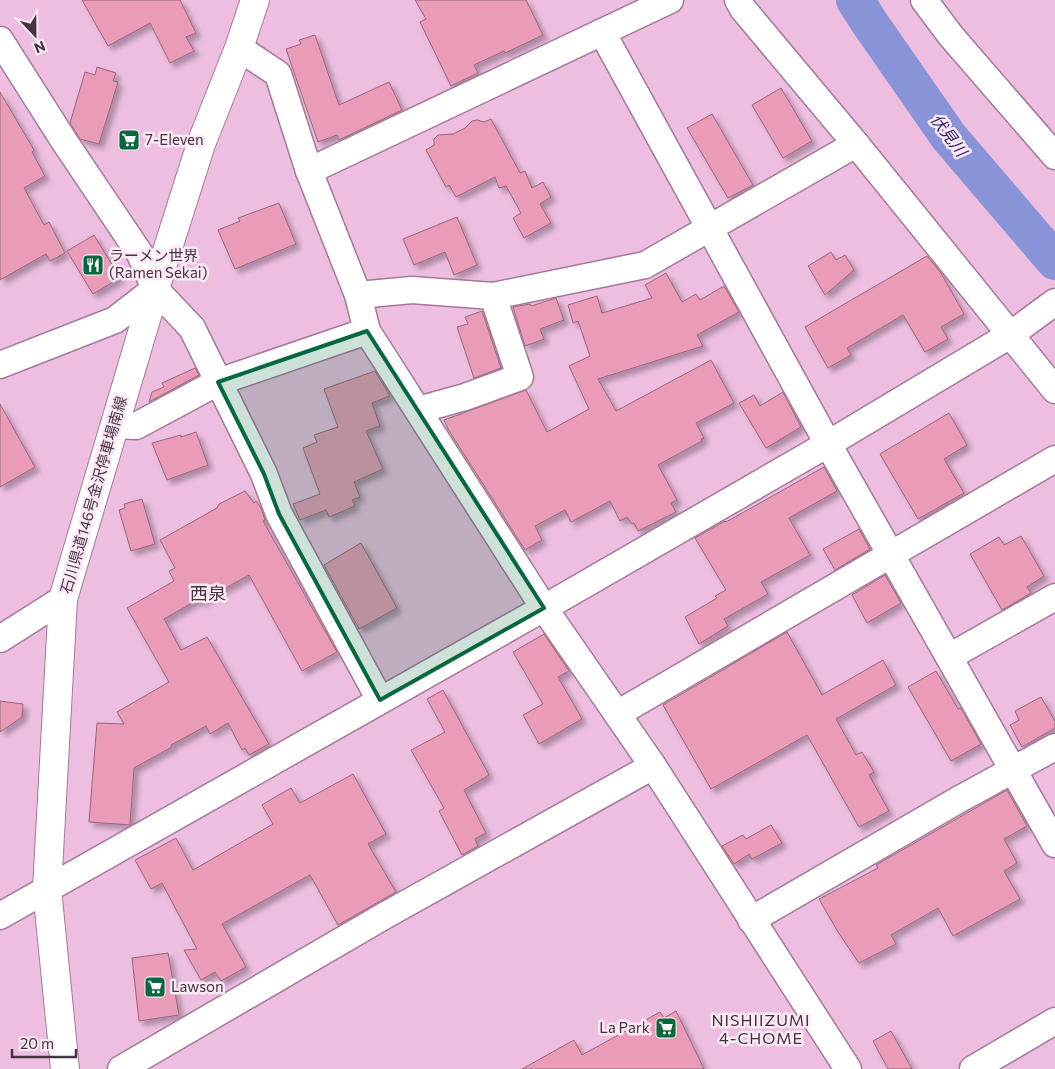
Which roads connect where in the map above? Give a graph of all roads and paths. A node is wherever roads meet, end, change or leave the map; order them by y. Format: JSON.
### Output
{"nodes":[{"id":1,"x":254,"y":0,"type":"edge"},
{"id":2,"x":670,"y":0,"type":"edge"},
{"id":3,"x":738,"y":0,"type":"edge"},
{"id":4,"x":924,"y":0,"type":"edge"},
{"id":5,"x":602,"y":32,"type":"junction"},
{"id":6,"x":239,"y":48,"type":"junction"},
{"id":7,"x":3,"y":53,"type":"edge"},
{"id":8,"x":856,"y":144,"type":"junction"},
{"id":9,"x":1055,"y":156,"type":"edge"},
{"id":10,"x":309,"y":171,"type":"junction"},
{"id":11,"x":709,"y":227,"type":"junction"},
{"id":12,"x":155,"y":289,"type":"junction"},
{"id":13,"x":358,"y":295,"type":"junction"},
{"id":14,"x":493,"y":296,"type":"junction"},
{"id":15,"x":1055,"y":302,"type":"edge"},
{"id":16,"x":1016,"y":330,"type":"junction"},
{"id":17,"x":367,"y":331,"type":"junction"},
{"id":18,"x":0,"y":365,"type":"edge"},
{"id":19,"x":218,"y":382,"type":"junction"},
{"id":20,"x":1055,"y":390,"type":"edge"},
{"id":21,"x":418,"y":410,"type":"junction"},
{"id":22,"x":114,"y":426,"type":"junction"},
{"id":23,"x":828,"y":444,"type":"junction"},
{"id":24,"x":1055,"y":459,"type":"edge"},
{"id":25,"x":892,"y":555,"type":"junction"},
{"id":26,"x":1055,"y":597,"type":"edge"},
{"id":27,"x":63,"y":599,"type":"junction"},
{"id":28,"x":544,"y":608,"type":"junction"},
{"id":29,"x":0,"y":640,"type":"edge"},
{"id":30,"x":949,"y":657,"type":"junction"},
{"id":31,"x":380,"y":700,"type":"junction"},
{"id":32,"x":617,"y":714,"type":"junction"},
{"id":33,"x":1055,"y":747,"type":"edge"},
{"id":34,"x":653,"y":766,"type":"junction"},
{"id":35,"x":1013,"y":771,"type":"junction"},
{"id":36,"x":1055,"y":844,"type":"edge"},
{"id":37,"x":47,"y":889,"type":"junction"},
{"id":38,"x":0,"y":916,"type":"edge"},
{"id":39,"x":751,"y":920,"type":"junction"},
{"id":40,"x":1055,"y":1021,"type":"edge"},
{"id":41,"x":65,"y":1069,"type":"edge"},
{"id":42,"x":121,"y":1069,"type":"edge"},
{"id":43,"x":848,"y":1069,"type":"edge"},
{"id":44,"x":974,"y":1069,"type":"edge"}],
"edges":[{"from":1,"to":6,"type":"main road","name":"石川県道146号金沢停車場南線"},
{"from":2,"to":5,"type":"street"},
{"from":3,"to":8,"type":"street"},
{"from":4,"to":9,"type":"street"},
{"from":5,"to":10,"type":"street"},
{"from":5,"to":11,"type":"street"},
{"from":6,"to":10,"type":"street"},
{"from":6,"to":12,"type":"main road","name":"石川県道146号金沢停車場南線"},
{"from":7,"to":12,"type":"street"},
{"from":8,"to":11,"type":"street"},
{"from":8,"to":16,"type":"street"},
{"from":10,"to":13,"type":"street"},
{"from":11,"to":14,"type":"street"},
{"from":11,"to":23,"type":"street"},
{"from":12,"to":18,"type":"street"},
{"from":12,"to":19,"type":"street"},
{"from":12,"to":22,"type":"main road","name":"石川県道146号金沢停車場南線"},
{"from":13,"to":14,"type":"street"},
{"from":13,"to":17,"type":"street"},
{"from":14,"to":21,"type":"street"},
{"from":15,"to":16,"type":"street"},
{"from":16,"to":20,"type":"street"},
{"from":16,"to":23,"type":"street"},
{"from":17,"to":19,"type":"street"},
{"from":17,"to":21,"type":"street"},
{"from":19,"to":22,"type":"street"},
{"from":19,"to":31,"type":"street"},
{"from":21,"to":28,"type":"street"},
{"from":22,"to":27,"type":"main road","name":"石川県道146号金沢停車場南線"},
{"from":23,"to":25,"type":"street"},
{"from":23,"to":28,"type":"street"},
{"from":24,"to":25,"type":"street"},
{"from":25,"to":30,"type":"street"},
{"from":25,"to":32,"type":"street"},
{"from":26,"to":30,"type":"street"},
{"from":27,"to":29,"type":"street"},
{"from":27,"to":37,"type":"main road","name":"石川県道146号金沢停車場南線"},
{"from":28,"to":31,"type":"street"},
{"from":28,"to":32,"type":"street"},
{"from":30,"to":35,"type":"street"},
{"from":31,"to":37,"type":"street"},
{"from":32,"to":34,"type":"street"},
{"from":33,"to":35,"type":"street"},
{"from":34,"to":39,"type":"street"},
{"from":34,"to":42,"type":"street"},
{"from":35,"to":36,"type":"street"},
{"from":35,"to":39,"type":"street"},
{"from":37,"to":38,"type":"street"},
{"from":37,"to":41,"type":"main road","name":"石川県道146号金沢停車場南線"},
{"from":39,"to":43,"type":"street"},
{"from":40,"to":44,"type":"street"}]}
